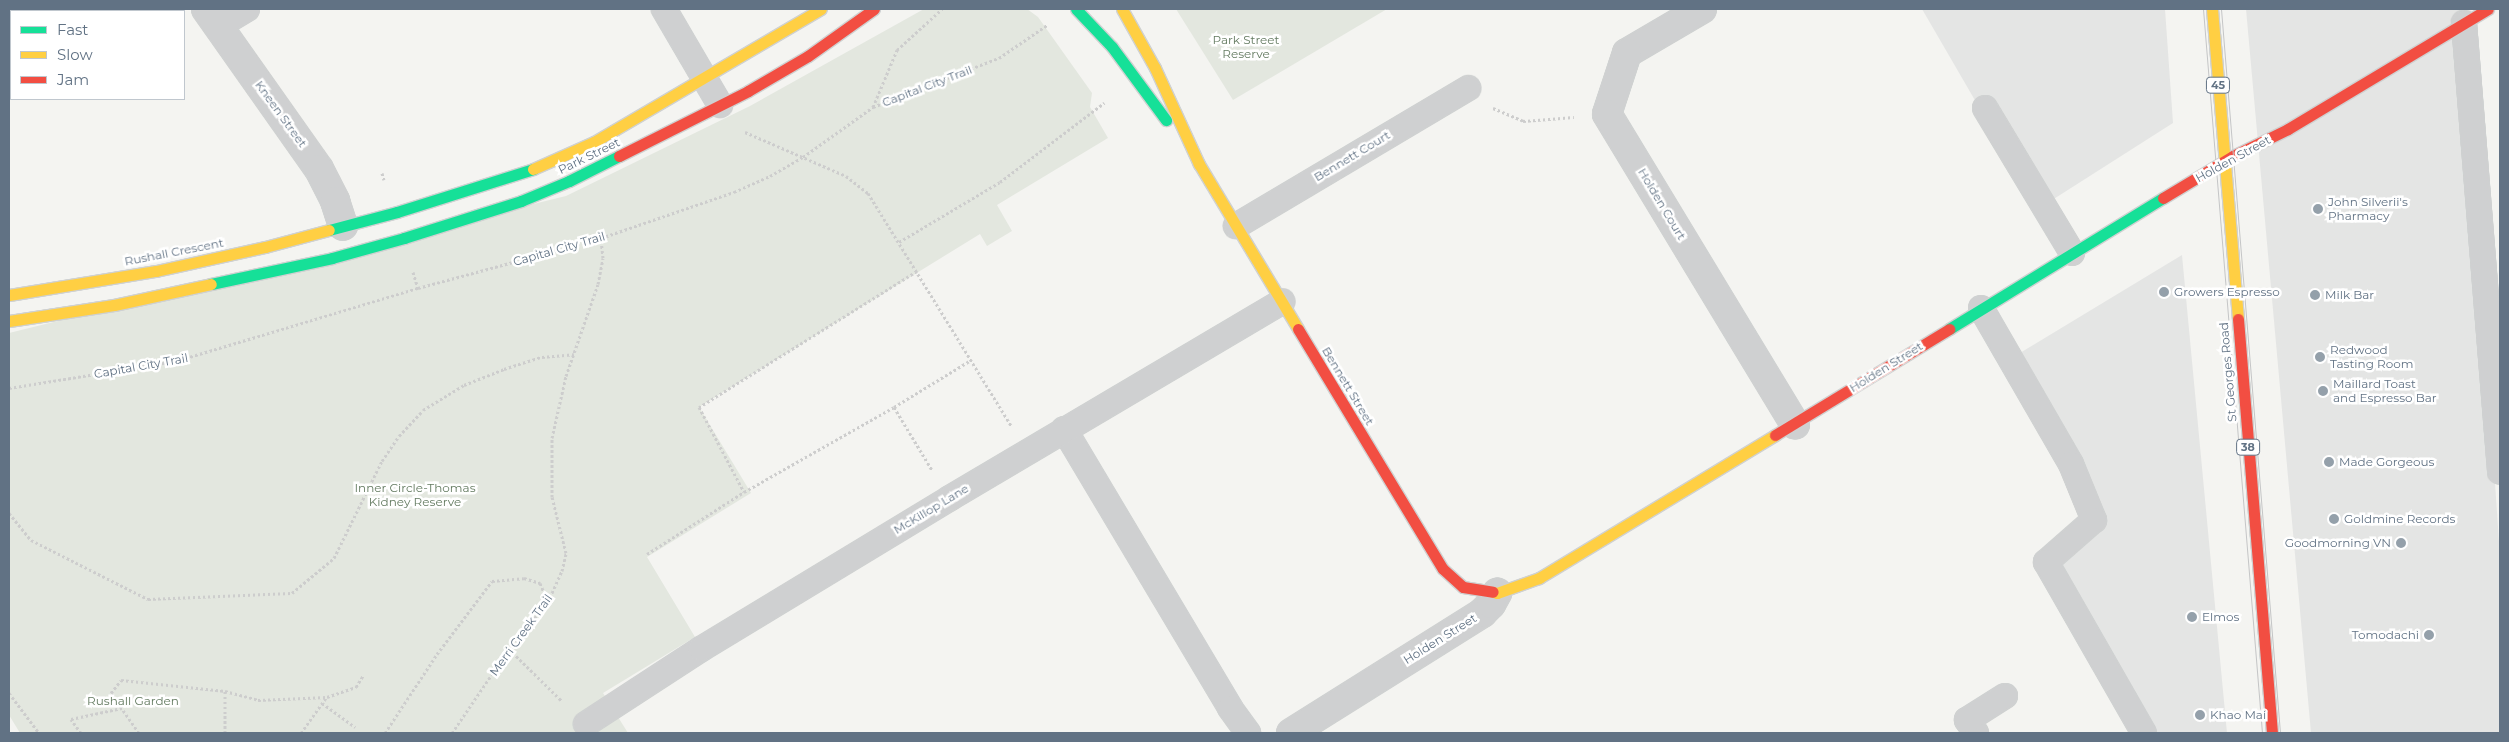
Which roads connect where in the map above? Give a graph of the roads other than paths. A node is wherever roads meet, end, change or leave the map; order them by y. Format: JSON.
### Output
{"nodes":[{"id":1,"x":247,"y":9,"type":"edge"},
{"id":2,"x":664,"y":9,"type":"edge"},
{"id":3,"x":821,"y":9,"type":"edge"},
{"id":4,"x":874,"y":9,"type":"edge"},
{"id":5,"x":1076,"y":9,"type":"edge"},
{"id":6,"x":1122,"y":9,"type":"edge"},
{"id":7,"x":1702,"y":9,"type":"edge"},
{"id":8,"x":2212,"y":9,"type":"edge"},
{"id":9,"x":2488,"y":9,"type":"edge"},
{"id":10,"x":211,"y":18,"type":"edge"},
{"id":11,"x":2464,"y":23,"type":"junction"},
{"id":12,"x":704,"y":77,"type":"junction"},
{"id":13,"x":1463,"y":90,"type":"road end"},
{"id":14,"x":720,"y":105,"type":"junction"},
{"id":15,"x":1985,"y":108,"type":"dead end"},
{"id":16,"x":2224,"y":161,"type":"junction"},
{"id":17,"x":1200,"y":164,"type":"junction"},
{"id":18,"x":343,"y":226,"type":"junction"},
{"id":19,"x":1236,"y":226,"type":"junction"},
{"id":20,"x":2072,"y":253,"type":"junction"},
{"id":21,"x":289,"y":267,"type":"junction"},
{"id":22,"x":9,"y":295,"type":"edge"},
{"id":23,"x":1282,"y":302,"type":"junction"},
{"id":24,"x":1981,"y":308,"type":"junction"},
{"id":25,"x":9,"y":321,"type":"edge"},
{"id":26,"x":1795,"y":424,"type":"junction"},
{"id":27,"x":1064,"y":429,"type":"junction"},
{"id":28,"x":2500,"y":472,"type":"edge"},
{"id":29,"x":1497,"y":593,"type":"junction"},
{"id":30,"x":2005,"y":696,"type":"dead end"},
{"id":31,"x":586,"y":724,"type":"road end"},
{"id":32,"x":1248,"y":733,"type":"edge"},
{"id":33,"x":1291,"y":733,"type":"edge"},
{"id":34,"x":1976,"y":733,"type":"edge"},
{"id":35,"x":2144,"y":733,"type":"edge"},
{"id":36,"x":2272,"y":733,"type":"edge"}],
"edges":[{"from":1,"to":10,"type":"lane"},
{"from":2,"to":12,"type":"lane"},
{"from":3,"to":12,"type":"main road","name":"Park Street"},
{"from":4,"to":14,"type":"main road","name":"Park Street"},
{"from":5,"to":17,"type":"main road","name":"Bennett Street"},
{"from":6,"to":17,"type":"main road","name":"Bennett Street"},
{"from":7,"to":26,"type":"street","name":"Holden Court"},
{"from":8,"to":16,"type":"main road","name":"St Georges Road","number":"45"},
{"from":9,"to":11,"type":"main road","name":"Holden Street"},
{"from":10,"to":18,"type":"street","name":"Kneen Street"},
{"from":11,"to":16,"type":"main road","name":"Holden Street"},
{"from":11,"to":28,"type":"lane"},
{"from":12,"to":14,"type":"lane"},
{"from":12,"to":18,"type":"main road","name":"Park Street"},
{"from":13,"to":19,"type":"lane","name":"Bennett Court"},
{"from":14,"to":21,"type":"main road","name":"Park Street"},
{"from":15,"to":20,"type":"lane"},
{"from":16,"to":20,"type":"main road","name":"Holden Street"},
{"from":16,"to":36,"type":"main road","name":"St Georges Road","number":"38"},
{"from":17,"to":19,"type":"main road","name":"Bennett Street"},
{"from":18,"to":21,"type":"main road"},
{"from":18,"to":22,"type":"main road","name":"Rushall Crescent"},
{"from":19,"to":23,"type":"main road","name":"Bennett Street"},
{"from":20,"to":24,"type":"main road","name":"Holden Street"},
{"from":21,"to":25,"type":"main road"},
{"from":23,"to":27,"type":"lane","name":"McKillop Lane"},
{"from":23,"to":29,"type":"main road","name":"Bennett Street"},
{"from":24,"to":26,"type":"main road","name":"Holden Street"},
{"from":24,"to":35,"type":"lane"},
{"from":26,"to":29,"type":"main road","name":"Holden Street"},
{"from":27,"to":31,"type":"lane","name":"McKillop Lane"},
{"from":27,"to":32,"type":"lane"},
{"from":29,"to":33,"type":"street","name":"Holden Street"},
{"from":30,"to":34,"type":"lane"}]}
